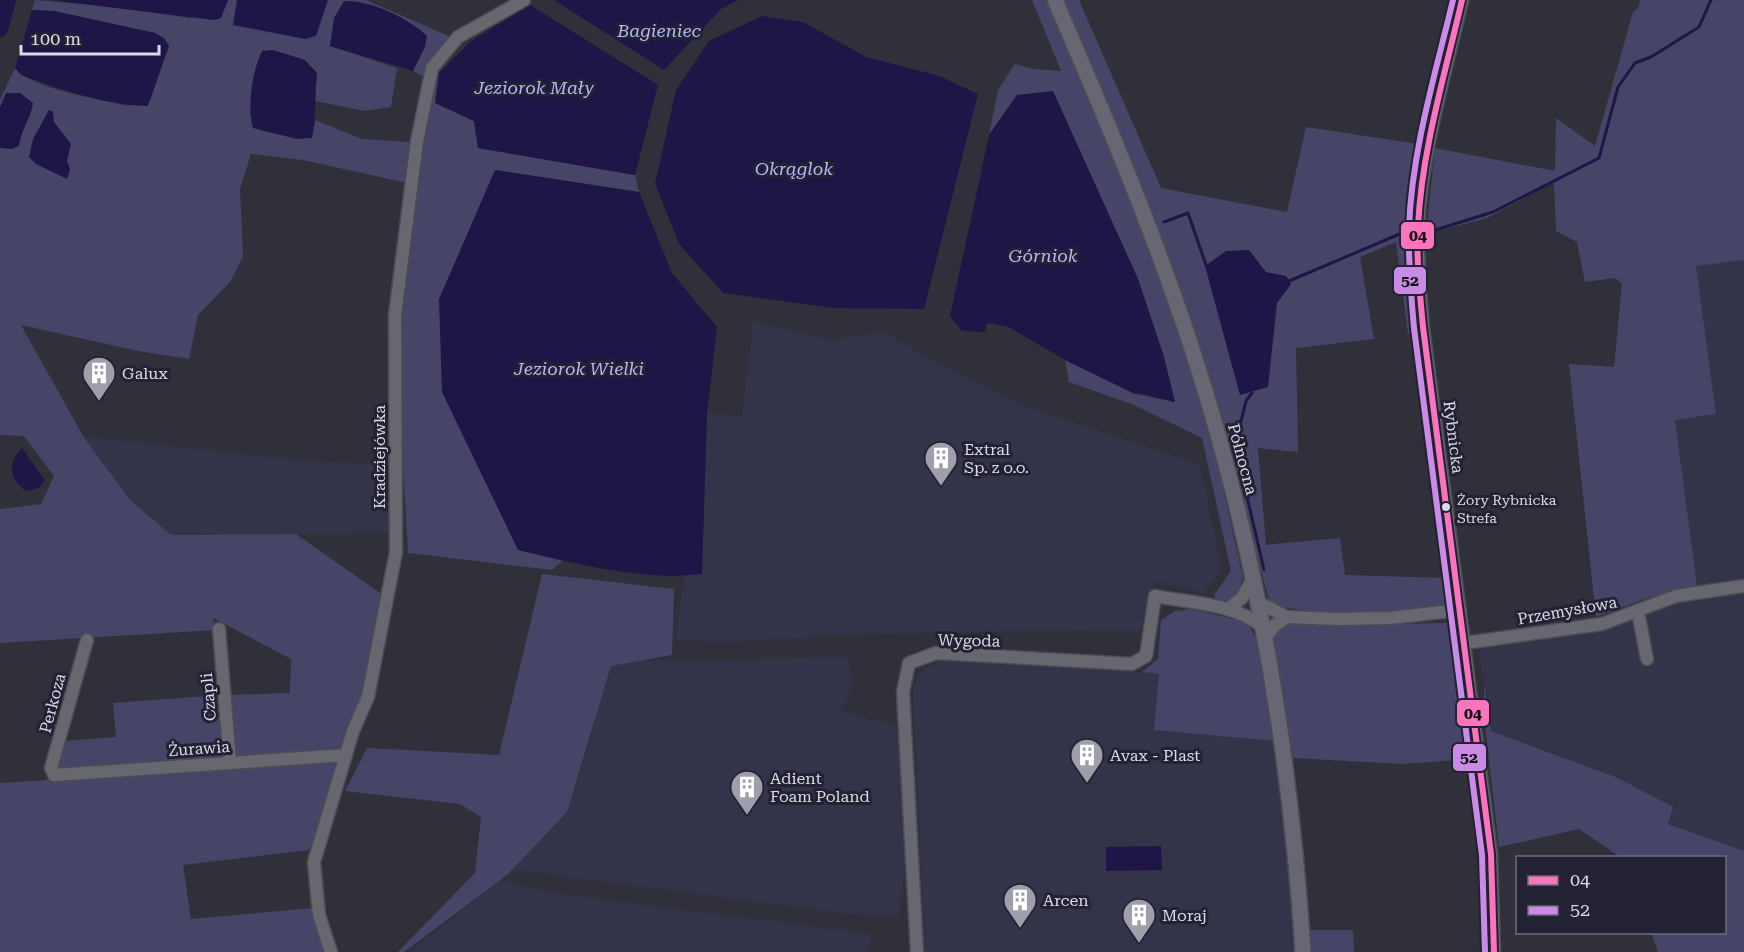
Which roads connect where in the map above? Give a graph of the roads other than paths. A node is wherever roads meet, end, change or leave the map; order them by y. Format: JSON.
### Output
{"nodes":[{"id":1,"x":524,"y":0,"type":"edge"},
{"id":2,"x":1055,"y":0,"type":"edge"},
{"id":3,"x":1462,"y":0,"type":"edge"},
{"id":4,"x":1253,"y":578,"type":"junction"},
{"id":5,"x":1744,"y":586,"type":"edge"},
{"id":6,"x":1258,"y":602,"type":"junction"},
{"id":7,"x":1228,"y":609,"type":"junction"},
{"id":8,"x":1460,"y":610,"type":"junction"},
{"id":9,"x":1638,"y":612,"type":"junction"},
{"id":10,"x":1287,"y":617,"type":"junction"},
{"id":11,"x":219,"y":629,"type":"dead end"},
{"id":12,"x":1264,"y":632,"type":"junction"},
{"id":13,"x":87,"y":640,"type":"dead end"},
{"id":14,"x":1464,"y":643,"type":"junction"},
{"id":15,"x":1647,"y":659,"type":"dead end"},
{"id":16,"x":346,"y":755,"type":"junction"},
{"id":17,"x":230,"y":762,"type":"junction"},
{"id":18,"x":54,"y":775,"type":"joint"},
{"id":19,"x":331,"y":952,"type":"edge"},
{"id":20,"x":917,"y":952,"type":"edge"},
{"id":21,"x":1303,"y":952,"type":"edge"},
{"id":22,"x":1494,"y":952,"type":"edge"}],
"edges":[{"from":1,"to":16,"type":"street","name":"Kradziejówka"},
{"from":2,"to":4,"type":"main road","name":"Północna"},
{"from":3,"to":8,"type":"street","name":"Rybnicka"},
{"from":4,"to":6,"type":"main road","name":"Północna"},
{"from":4,"to":7,"type":"street"},
{"from":5,"to":9,"type":"street","name":"Przemysłowa"},
{"from":6,"to":10,"type":"street"},
{"from":6,"to":12,"type":"main road","name":"Północna"},
{"from":7,"to":12,"type":"street","name":"Wygoda"},
{"from":7,"to":20,"type":"street","name":"Wygoda"},
{"from":8,"to":10,"type":"street"},
{"from":8,"to":14,"type":"street","name":"Rybnicka"},
{"from":9,"to":14,"type":"street","name":"Przemysłowa"},
{"from":9,"to":15,"type":"street"},
{"from":10,"to":12,"type":"street"},
{"from":11,"to":17,"type":"street","name":"Czapli"},
{"from":12,"to":21,"type":"main road","name":"Północna"},
{"from":13,"to":18,"type":"street","name":"Perkoza"},
{"from":14,"to":22,"type":"street","name":"Rybnicka"},
{"from":16,"to":17,"type":"street","name":"Żurawia"},
{"from":16,"to":19,"type":"street","name":"Kradziejówka"},
{"from":17,"to":18,"type":"street","name":"Żurawia"}]}
